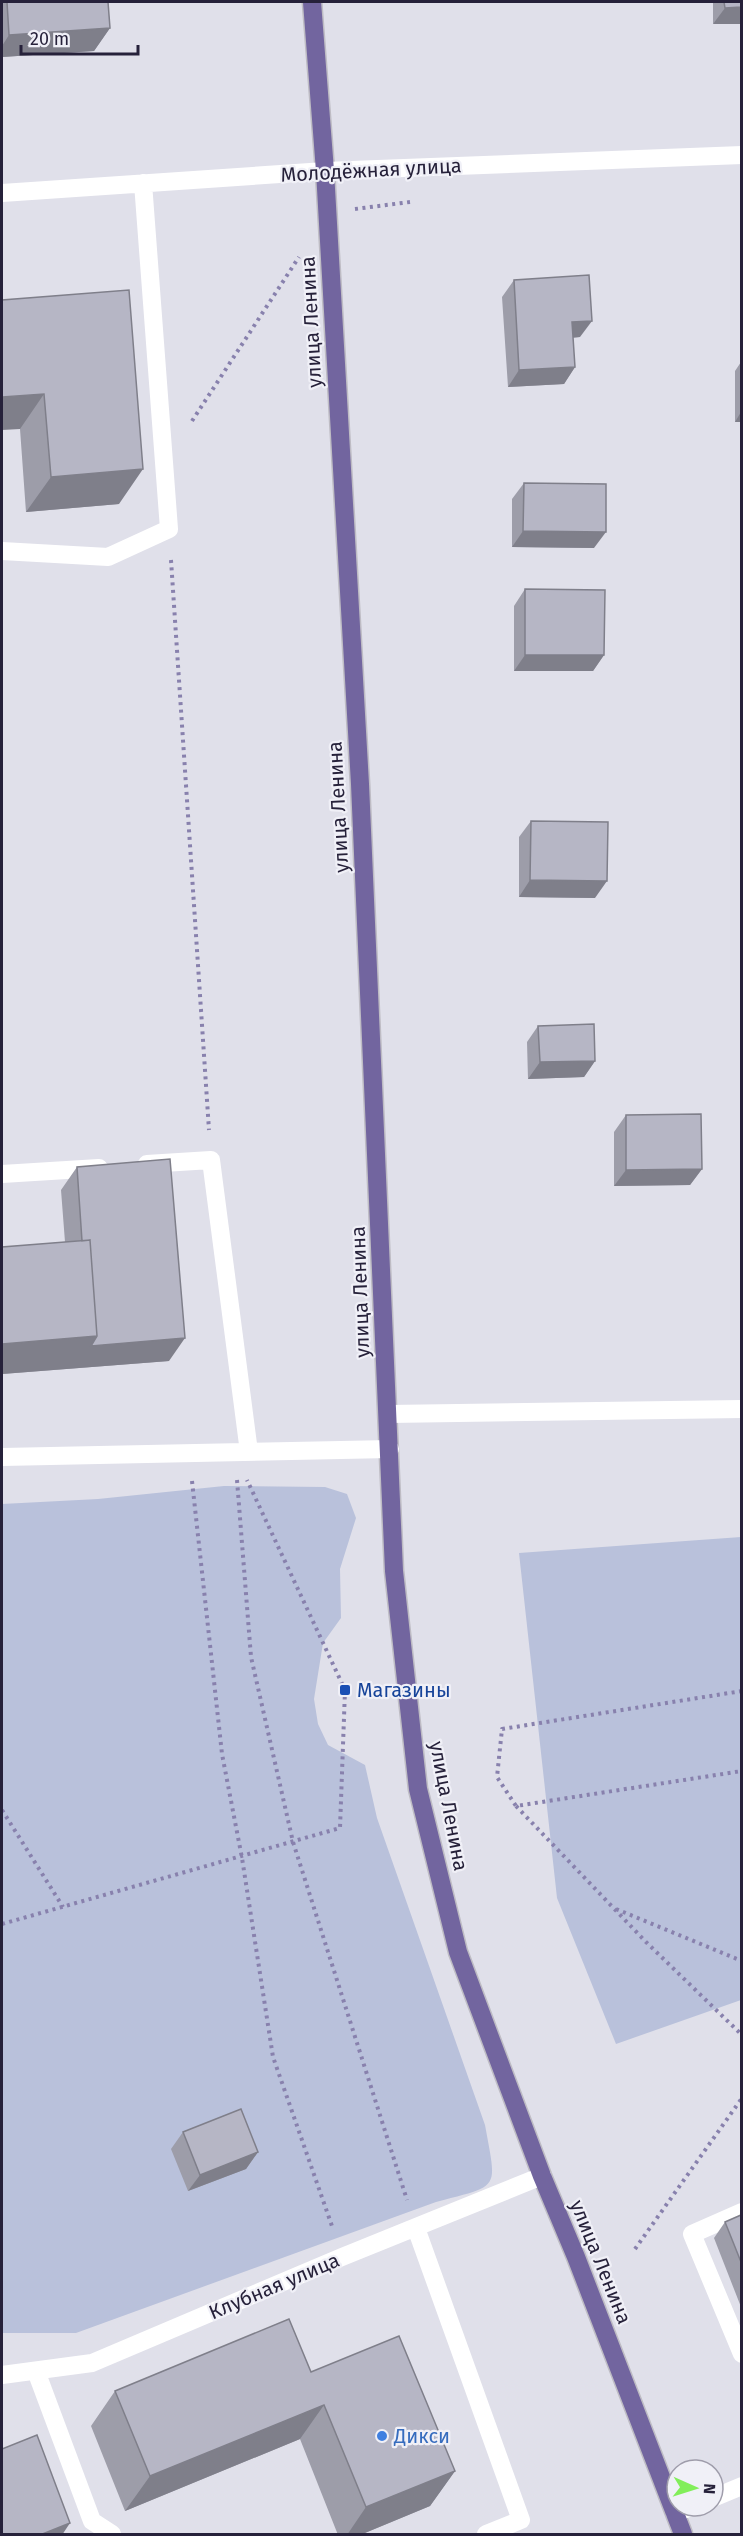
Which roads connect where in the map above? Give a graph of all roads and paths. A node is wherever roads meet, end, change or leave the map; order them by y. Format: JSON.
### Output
{"nodes":[{"id":1,"x":312,"y":2,"type":"edge"},
{"id":2,"x":741,"y":155,"type":"edge"},
{"id":3,"x":325,"y":171,"type":"junction"},
{"id":4,"x":143,"y":183,"type":"junction"},
{"id":5,"x":2,"y":193,"type":"edge"},
{"id":6,"x":410,"y":202,"type":"dead end"},
{"id":7,"x":327,"y":213,"type":"junction"},
{"id":8,"x":301,"y":253,"type":"dead end"},
{"id":9,"x":190,"y":423,"type":"dead end"},
{"id":10,"x":169,"y":529,"type":"junction"},
{"id":11,"x":2,"y":552,"type":"edge"},
{"id":12,"x":211,"y":1160,"type":"junction"},
{"id":13,"x":2,"y":1174,"type":"edge"},
{"id":14,"x":741,"y":1408,"type":"edge"},
{"id":15,"x":388,"y":1414,"type":"junction"},
{"id":16,"x":390,"y":1449,"type":"junction"},
{"id":17,"x":242,"y":1452,"type":"junction"},
{"id":18,"x":190,"y":1454,"type":"junction"},
{"id":19,"x":2,"y":1457,"type":"edge"},
{"id":20,"x":741,"y":1691,"type":"edge"},
{"id":21,"x":741,"y":1771,"type":"edge"},
{"id":22,"x":516,"y":1806,"type":"junction"},
{"id":23,"x":2,"y":1810,"type":"edge"},
{"id":24,"x":293,"y":1842,"type":"junction"},
{"id":25,"x":242,"y":1858,"type":"junction"},
{"id":26,"x":63,"y":1907,"type":"junction"},
{"id":27,"x":613,"y":1907,"type":"junction"},
{"id":28,"x":2,"y":1924,"type":"edge"},
{"id":29,"x":741,"y":1961,"type":"edge"},
{"id":30,"x":741,"y":2035,"type":"edge"},
{"id":31,"x":741,"y":2098,"type":"edge"},
{"id":32,"x":542,"y":2176,"type":"junction"},
{"id":33,"x":741,"y":2212,"type":"edge"},
{"id":34,"x":416,"y":2228,"type":"junction"},
{"id":35,"x":635,"y":2249,"type":"dead end"},
{"id":36,"x":342,"y":2257,"type":"junction"},
{"id":37,"x":741,"y":2354,"type":"edge"},
{"id":38,"x":36,"y":2371,"type":"junction"},
{"id":39,"x":2,"y":2375,"type":"edge"},
{"id":40,"x":665,"y":2487,"type":"edge"},
{"id":41,"x":741,"y":2487,"type":"edge"},
{"id":42,"x":725,"y":2493,"type":"edge"},
{"id":43,"x":677,"y":2518,"type":"edge"},
{"id":44,"x":112,"y":2535,"type":"edge"},
{"id":45,"x":486,"y":2535,"type":"edge"},
{"id":46,"x":683,"y":2535,"type":"edge"}],
"edges":[{"from":1,"to":3,"type":"main road","name":"улица Ленина"},
{"from":2,"to":3,"type":"street","name":"Молодёжная улица"},
{"from":3,"to":4,"type":"street","name":"Молодёжная улица"},
{"from":3,"to":7,"type":"main road","name":"улица Ленина"},
{"from":4,"to":5,"type":"street","name":"Молодёжная улица"},
{"from":4,"to":10,"type":"street"},
{"from":6,"to":7,"type":"path"},
{"from":7,"to":15,"type":"main road","name":"улица Ленина"},
{"from":8,"to":9,"type":"path"},
{"from":10,"to":11,"type":"street"},
{"from":10,"to":12,"type":"path"},
{"from":12,"to":13,"type":"street"},
{"from":12,"to":17,"type":"street"},
{"from":14,"to":15,"type":"street"},
{"from":15,"to":16,"type":"main road","name":"улица Ленина"},
{"from":16,"to":17,"type":"street"},
{"from":16,"to":32,"type":"main road","name":"улица Ленина"},
{"from":17,"to":18,"type":"street"},
{"from":17,"to":24,"type":"path"},
{"from":17,"to":24,"type":"path"},
{"from":18,"to":19,"type":"street"},
{"from":18,"to":25,"type":"path"},
{"from":20,"to":22,"type":"path"},
{"from":21,"to":22,"type":"path"},
{"from":22,"to":27,"type":"path"},
{"from":23,"to":26,"type":"path"},
{"from":24,"to":25,"type":"path"},
{"from":24,"to":34,"type":"path"},
{"from":25,"to":26,"type":"path"},
{"from":25,"to":36,"type":"path"},
{"from":26,"to":28,"type":"path"},
{"from":27,"to":29,"type":"path"},
{"from":27,"to":30,"type":"path"},
{"from":31,"to":35,"type":"path"},
{"from":32,"to":34,"type":"street","name":"Клубная улица"},
{"from":32,"to":40,"type":"main road","name":"улица Ленина"},
{"from":33,"to":37,"type":"street"},
{"from":34,"to":36,"type":"street","name":"Клубная улица"},
{"from":34,"to":45,"type":"street"},
{"from":36,"to":38,"type":"street","name":"Клубная улица"},
{"from":38,"to":39,"type":"street","name":"Клубная улица"},
{"from":38,"to":44,"type":"street"},
{"from":41,"to":42,"type":"street"},
{"from":43,"to":46,"type":"main road","name":"улица Ленина"}]}
